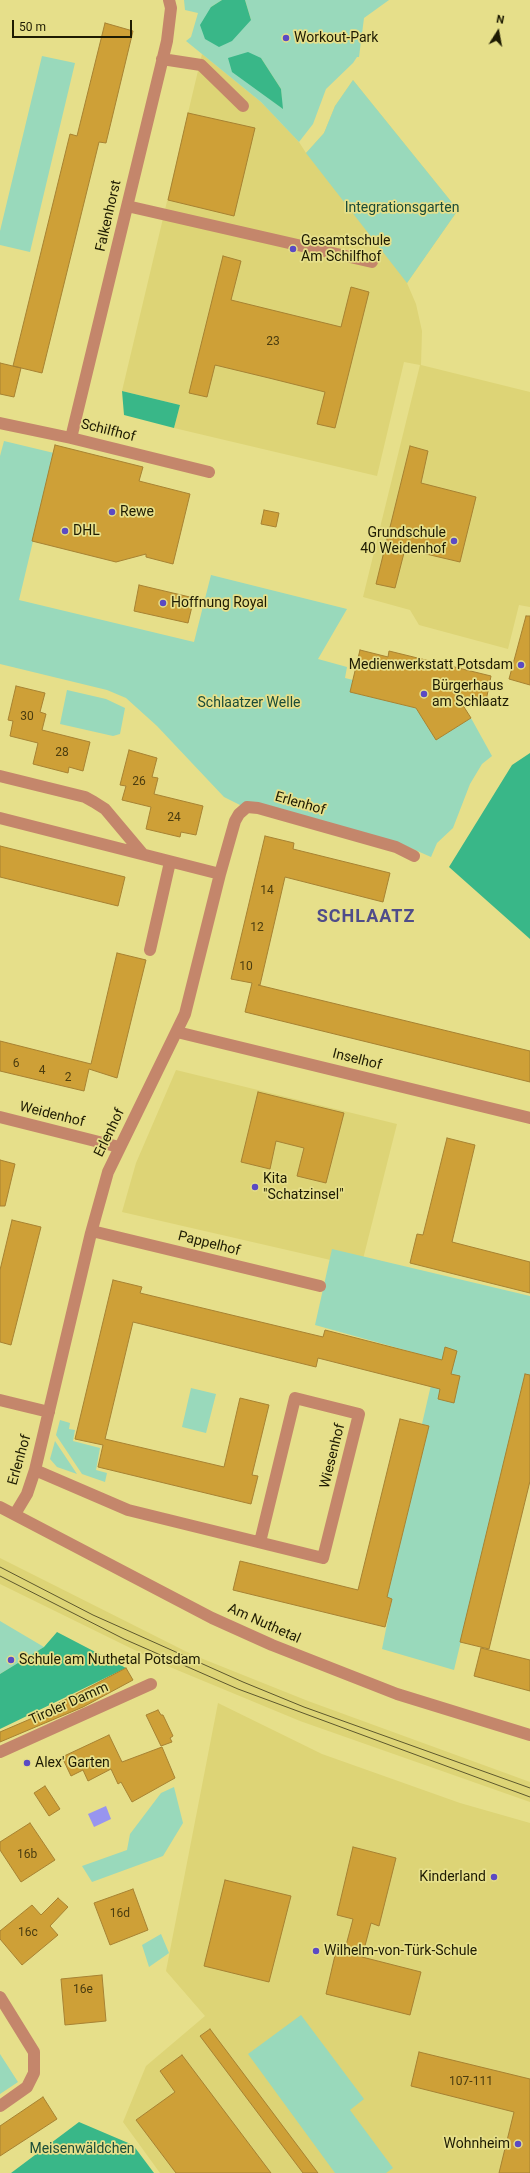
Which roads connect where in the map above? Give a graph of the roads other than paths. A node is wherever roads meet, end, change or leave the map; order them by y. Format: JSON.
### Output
{"nodes":[{"id":1,"x":169,"y":0,"type":"edge"},
{"id":2,"x":162,"y":59,"type":"junction"},
{"id":3,"x":242,"y":106,"type":"dead end"},
{"id":4,"x":127,"y":206,"type":"junction"},
{"id":5,"x":372,"y":262,"type":"dead end"},
{"id":6,"x":0,"y":423,"type":"edge"},
{"id":7,"x":71,"y":438,"type":"junction"},
{"id":8,"x":209,"y":472,"type":"dead end"},
{"id":9,"x":0,"y":776,"type":"edge"},
{"id":10,"x":0,"y":818,"type":"edge"},
{"id":11,"x":142,"y":853,"type":"junction"},
{"id":12,"x":414,"y":856,"type":"dead end"},
{"id":13,"x":170,"y":862,"type":"junction"},
{"id":14,"x":220,"y":874,"type":"junction"},
{"id":15,"x":150,"y":950,"type":"dead end"},
{"id":16,"x":177,"y":1032,"type":"junction"},
{"id":17,"x":0,"y":1117,"type":"edge"},
{"id":18,"x":530,"y":1118,"type":"edge"},
{"id":19,"x":119,"y":1147,"type":"junction"},
{"id":20,"x":92,"y":1231,"type":"junction"},
{"id":21,"x":320,"y":1286,"type":"dead end"},
{"id":22,"x":0,"y":1400,"type":"edge"},
{"id":23,"x":48,"y":1412,"type":"junction"},
{"id":24,"x":35,"y":1470,"type":"junction"},
{"id":25,"x":0,"y":1507,"type":"edge"},
{"id":26,"x":15,"y":1514,"type":"junction"},
{"id":27,"x":260,"y":1542,"type":"junction"},
{"id":28,"x":151,"y":1684,"type":"dead end"},
{"id":29,"x":530,"y":1735,"type":"edge"},
{"id":30,"x":0,"y":1752,"type":"edge"},
{"id":31,"x":0,"y":1997,"type":"edge"},
{"id":32,"x":0,"y":2106,"type":"edge"}],
"edges":[{"from":1,"to":2,"type":"street","name":"Falkenhorst"},
{"from":2,"to":3,"type":"street"},
{"from":2,"to":4,"type":"street","name":"Falkenhorst"},
{"from":4,"to":5,"type":"street"},
{"from":4,"to":7,"type":"street","name":"Falkenhorst"},
{"from":6,"to":7,"type":"street","name":"Schilfhof"},
{"from":7,"to":8,"type":"street","name":"Schilfhof"},
{"from":9,"to":11,"type":"street"},
{"from":10,"to":11,"type":"street"},
{"from":11,"to":13,"type":"street"},
{"from":12,"to":14,"type":"street","name":"Erlenhof"},
{"from":13,"to":14,"type":"street"},
{"from":13,"to":15,"type":"street"},
{"from":14,"to":16,"type":"street","name":"Erlenhof"},
{"from":16,"to":18,"type":"street","name":"Inselhof"},
{"from":16,"to":19,"type":"street","name":"Erlenhof"},
{"from":17,"to":19,"type":"street","name":"Weidenhof"},
{"from":19,"to":20,"type":"street","name":"Erlenhof"},
{"from":20,"to":21,"type":"street","name":"Pappelhof"},
{"from":20,"to":23,"type":"street","name":"Erlenhof"},
{"from":22,"to":23,"type":"street"},
{"from":23,"to":24,"type":"street","name":"Erlenhof"},
{"from":24,"to":26,"type":"street","name":"Erlenhof"},
{"from":24,"to":27,"type":"street","name":"Wiesenhof"},
{"from":25,"to":26,"type":"street","name":"Am Nuthetal"},
{"from":26,"to":29,"type":"street","name":"Am Nuthetal"},
{"from":27,"to":27,"type":"street","name":"Wiesenhof"},
{"from":28,"to":30,"type":"street","name":"Tiroler Damm"},
{"from":31,"to":32,"type":"street"}]}
